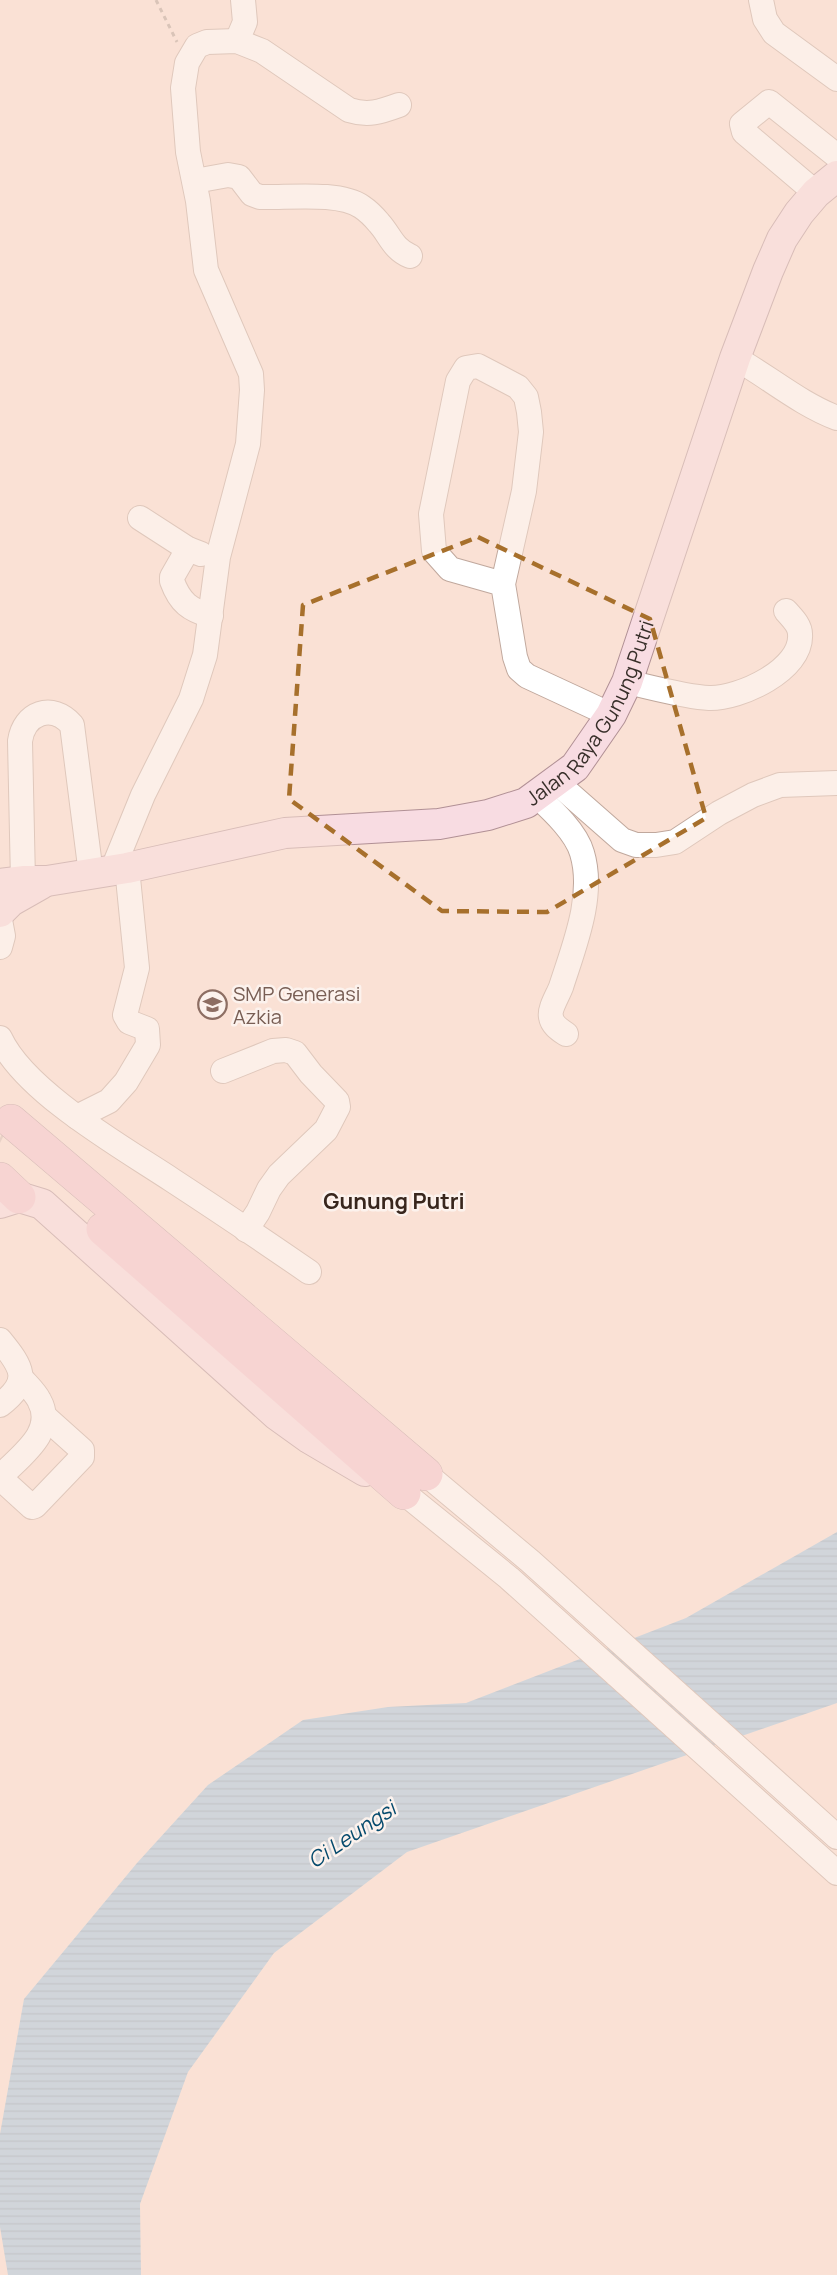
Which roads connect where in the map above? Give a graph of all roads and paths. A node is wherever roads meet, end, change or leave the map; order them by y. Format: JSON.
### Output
{"nodes":[{"id":1,"x":156,"y":0,"type":"edge"},
{"id":2,"x":243,"y":0,"type":"edge"},
{"id":3,"x":762,"y":0,"type":"edge"},
{"id":4,"x":237,"y":41,"type":"junction"},
{"id":5,"x":187,"y":63,"type":"junction"},
{"id":6,"x":837,"y":79,"type":"edge"},
{"id":7,"x":399,"y":105,"type":"dead end"},
{"id":8,"x":837,"y":156,"type":"edge"},
{"id":9,"x":195,"y":181,"type":"junction"},
{"id":10,"x":827,"y":184,"type":"edge"},
{"id":11,"x":410,"y":256,"type":"dead end"},
{"id":12,"x":735,"y":358,"type":"junction"},
{"id":13,"x":837,"y":418,"type":"edge"},
{"id":14,"x":140,"y":518,"type":"dead end"},
{"id":15,"x":188,"y":549,"type":"junction"},
{"id":16,"x":218,"y":557,"type":"junction"},
{"id":17,"x":503,"y":584,"type":"junction"},
{"id":18,"x":786,"y":611,"type":"dead end"},
{"id":19,"x":211,"y":616,"type":"junction"},
{"id":20,"x":627,"y":682,"type":"junction"},
{"id":21,"x":611,"y":715,"type":"junction"},
{"id":22,"x":837,"y":783,"type":"edge"},
{"id":23,"x":547,"y":789,"type":"junction"},
{"id":24,"x":110,"y":871,"type":"junction"},
{"id":25,"x":14,"y":883,"type":"edge"},
{"id":26,"x":0,"y":912,"type":"edge"},
{"id":27,"x":0,"y":920,"type":"edge"},
{"id":28,"x":0,"y":947,"type":"edge"},
{"id":29,"x":566,"y":1034,"type":"dead end"},
{"id":30,"x":0,"y":1038,"type":"edge"},
{"id":31,"x":223,"y":1071,"type":"dead end"},
{"id":32,"x":76,"y":1117,"type":"junction"},
{"id":33,"x":7,"y":1130,"type":"dead end"},
{"id":34,"x":6,"y":1193,"type":"edge"},
{"id":35,"x":246,"y":1230,"type":"junction"},
{"id":36,"x":309,"y":1272,"type":"dead end"},
{"id":37,"x":0,"y":1340,"type":"edge"},
{"id":38,"x":21,"y":1378,"type":"junction"},
{"id":39,"x":0,"y":1405,"type":"edge"},
{"id":40,"x":44,"y":1416,"type":"junction"},
{"id":41,"x":0,"y":1478,"type":"edge"},
{"id":42,"x":415,"y":1484,"type":"junction"},
{"id":43,"x":837,"y":1837,"type":"edge"},
{"id":44,"x":837,"y":1873,"type":"edge"}],
"edges":[{"from":1,"to":5,"type":"path"},
{"from":2,"to":4,"type":"street"},
{"from":3,"to":6,"type":"street"},
{"from":4,"to":5,"type":"street"},
{"from":4,"to":7,"type":"street"},
{"from":5,"to":9,"type":"street"},
{"from":8,"to":10,"type":"street"},
{"from":9,"to":11,"type":"street"},
{"from":9,"to":16,"type":"street"},
{"from":10,"to":12,"type":"main road","name":"Jalan Raya Gunung Putri"},
{"from":12,"to":13,"type":"street"},
{"from":12,"to":20,"type":"main road","name":"Jalan Raya Gunung Putri"},
{"from":14,"to":15,"type":"street"},
{"from":15,"to":16,"type":"street"},
{"from":15,"to":19,"type":"street"},
{"from":16,"to":19,"type":"street"},
{"from":17,"to":17,"type":"street"},
{"from":17,"to":21,"type":"street"},
{"from":18,"to":20,"type":"street"},
{"from":19,"to":24,"type":"street"},
{"from":20,"to":21,"type":"main road","name":"Jalan Raya Gunung Putri"},
{"from":21,"to":23,"type":"main road","name":"Jalan Raya Gunung Putri"},
{"from":22,"to":23,"type":"street"},
{"from":23,"to":24,"type":"main road","name":"Jalan Raya Gunung Putri"},
{"from":23,"to":29,"type":"street"},
{"from":24,"to":25,"type":"main road","name":"Jalan Raya Gunung Putri"},
{"from":24,"to":25,"type":"street"},
{"from":24,"to":32,"type":"street"},
{"from":25,"to":26,"type":"main road"},
{"from":27,"to":28,"type":"street"},
{"from":30,"to":32,"type":"street"},
{"from":31,"to":35,"type":"street"},
{"from":32,"to":35,"type":"street"},
{"from":33,"to":42,"type":"highway"},
{"from":34,"to":42,"type":"main road"},
{"from":35,"to":36,"type":"street"},
{"from":37,"to":38,"type":"street"},
{"from":38,"to":39,"type":"street"},
{"from":38,"to":40,"type":"street"},
{"from":40,"to":41,"type":"street"},
{"from":40,"to":41,"type":"street"},
{"from":42,"to":43,"type":"street"},
{"from":42,"to":44,"type":"street"}]}
